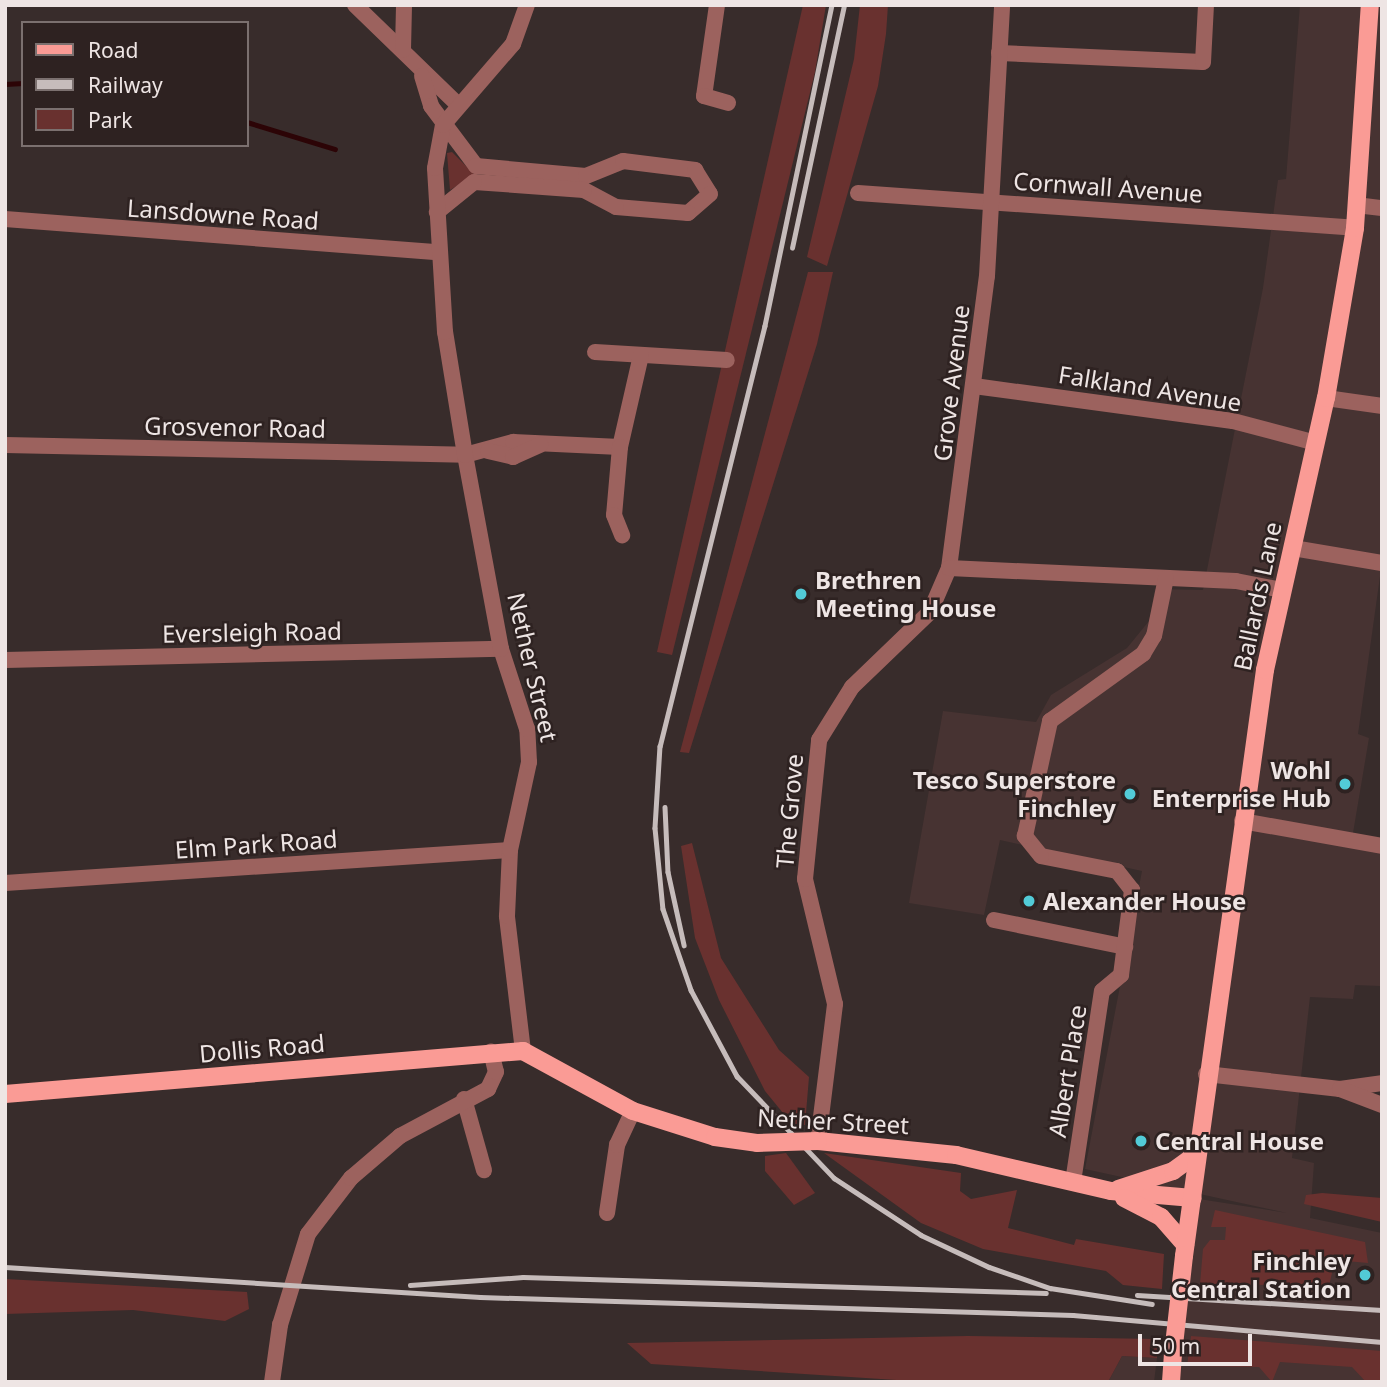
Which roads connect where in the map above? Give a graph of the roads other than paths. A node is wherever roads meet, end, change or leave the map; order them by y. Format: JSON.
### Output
{"nodes":[{"id":1,"x":355,"y":5,"type":"edge"},
{"id":2,"x":404,"y":5,"type":"edge"},
{"id":3,"x":527,"y":5,"type":"edge"},
{"id":4,"x":717,"y":5,"type":"edge"},
{"id":5,"x":1002,"y":5,"type":"edge"},
{"id":6,"x":1206,"y":5,"type":"edge"},
{"id":7,"x":1370,"y":5,"type":"edge"},
{"id":8,"x":403,"y":50,"type":"junction"},
{"id":9,"x":999,"y":53,"type":"junction"},
{"id":10,"x":422,"y":76,"type":"junction"},
{"id":11,"x":728,"y":103,"type":"dead end"},
{"id":12,"x":457,"y":104,"type":"junction"},
{"id":13,"x":443,"y":125,"type":"junction"},
{"id":14,"x":858,"y":193,"type":"dead end"},
{"id":15,"x":991,"y":202,"type":"junction"},
{"id":16,"x":1356,"y":205,"type":"junction"},
{"id":17,"x":1382,"y":208,"type":"edge"},
{"id":18,"x":437,"y":212,"type":"junction"},
{"id":19,"x":5,"y":219,"type":"edge"},
{"id":20,"x":1355,"y":228,"type":"junction"},
{"id":21,"x":438,"y":252,"type":"junction"},
{"id":22,"x":595,"y":352,"type":"dead end"},
{"id":23,"x":641,"y":355,"type":"junction"},
{"id":24,"x":727,"y":360,"type":"dead end"},
{"id":25,"x":974,"y":386,"type":"junction"},
{"id":26,"x":1326,"y":398,"type":"junction"},
{"id":27,"x":1382,"y":406,"type":"edge"},
{"id":28,"x":1316,"y":443,"type":"junction"},
{"id":29,"x":5,"y":444,"type":"edge"},
{"id":30,"x":620,"y":447,"type":"junction"},
{"id":31,"x":465,"y":455,"type":"junction"},
{"id":32,"x":622,"y":536,"type":"dead end"},
{"id":33,"x":1293,"y":548,"type":"junction"},
{"id":34,"x":1382,"y":563,"type":"edge"},
{"id":35,"x":949,"y":568,"type":"junction"},
{"id":36,"x":1166,"y":578,"type":"junction"},
{"id":37,"x":1282,"y":590,"type":"junction"},
{"id":38,"x":501,"y":649,"type":"junction"},
{"id":39,"x":5,"y":660,"type":"edge"},
{"id":40,"x":1242,"y":821,"type":"junction"},
{"id":41,"x":1382,"y":846,"type":"edge"},
{"id":42,"x":510,"y":850,"type":"junction"},
{"id":43,"x":5,"y":883,"type":"edge"},
{"id":44,"x":994,"y":920,"type":"dead end"},
{"id":45,"x":1125,"y":947,"type":"junction"},
{"id":46,"x":523,"y":1051,"type":"junction"},
{"id":47,"x":491,"y":1052,"type":"junction"},
{"id":48,"x":1206,"y":1074,"type":"junction"},
{"id":49,"x":1382,"y":1083,"type":"edge"},
{"id":50,"x":1340,"y":1089,"type":"junction"},
{"id":51,"x":5,"y":1094,"type":"edge"},
{"id":52,"x":464,"y":1099,"type":"junction"},
{"id":53,"x":1382,"y":1105,"type":"edge"},
{"id":54,"x":634,"y":1111,"type":"junction"},
{"id":55,"x":818,"y":1141,"type":"junction"},
{"id":56,"x":1194,"y":1156,"type":"junction"},
{"id":57,"x":484,"y":1170,"type":"dead end"},
{"id":58,"x":1073,"y":1182,"type":"junction"},
{"id":59,"x":1111,"y":1191,"type":"junction"},
{"id":60,"x":1193,"y":1198,"type":"junction"},
{"id":61,"x":607,"y":1213,"type":"dead end"},
{"id":62,"x":1184,"y":1250,"type":"junction"},
{"id":63,"x":272,"y":1382,"type":"edge"},
{"id":64,"x":1171,"y":1382,"type":"edge"}],
"edges":[{"from":1,"to":8,"type":"street"},
{"from":2,"to":8,"type":"street"},
{"from":3,"to":12,"type":"street","name":"Nether Street"},
{"from":4,"to":11,"type":"street"},
{"from":5,"to":9,"type":"street","name":"Grove Avenue"},
{"from":6,"to":9,"type":"street"},
{"from":7,"to":16,"type":"main road","name":"Ballards Lane"},
{"from":8,"to":10,"type":"street"},
{"from":9,"to":15,"type":"street","name":"Grove Avenue"},
{"from":10,"to":12,"type":"street"},
{"from":10,"to":13,"type":"street"},
{"from":12,"to":13,"type":"street","name":"Nether Street"},
{"from":13,"to":18,"type":"street","name":"Nether Street"},
{"from":13,"to":18,"type":"street"},
{"from":14,"to":15,"type":"street","name":"Cornwall Avenue"},
{"from":15,"to":20,"type":"street","name":"Cornwall Avenue"},
{"from":15,"to":25,"type":"street","name":"Grove Avenue"},
{"from":16,"to":17,"type":"street"},
{"from":16,"to":20,"type":"main road","name":"Ballards Lane"},
{"from":18,"to":21,"type":"street","name":"Nether Street"},
{"from":19,"to":21,"type":"street","name":"Lansdowne Road"},
{"from":20,"to":26,"type":"main road","name":"Ballards Lane"},
{"from":21,"to":31,"type":"street","name":"Nether Street"},
{"from":22,"to":23,"type":"street"},
{"from":23,"to":24,"type":"street"},
{"from":23,"to":30,"type":"street"},
{"from":25,"to":28,"type":"street","name":"Falkland Avenue"},
{"from":25,"to":35,"type":"street","name":"Grove Avenue"},
{"from":26,"to":27,"type":"street"},
{"from":26,"to":28,"type":"main road","name":"Ballards Lane"},
{"from":28,"to":33,"type":"main road","name":"Ballards Lane"},
{"from":29,"to":31,"type":"street","name":"Grosvenor Road"},
{"from":30,"to":31,"type":"street","name":"Grosvenor Road"},
{"from":30,"to":32,"type":"street"},
{"from":31,"to":38,"type":"street","name":"Nether Street"},
{"from":33,"to":34,"type":"street"},
{"from":33,"to":37,"type":"main road","name":"Ballards Lane"},
{"from":35,"to":36,"type":"street"},
{"from":35,"to":55,"type":"street","name":"The Grove"},
{"from":36,"to":37,"type":"street"},
{"from":36,"to":45,"type":"street"},
{"from":37,"to":40,"type":"main road","name":"Ballards Lane"},
{"from":38,"to":39,"type":"street","name":"Eversleigh Road"},
{"from":38,"to":42,"type":"street","name":"Nether Street"},
{"from":40,"to":41,"type":"street"},
{"from":40,"to":48,"type":"main road","name":"Ballards Lane"},
{"from":42,"to":43,"type":"street","name":"Elm Park Road"},
{"from":42,"to":46,"type":"street","name":"Nether Street"},
{"from":44,"to":45,"type":"street"},
{"from":45,"to":58,"type":"street","name":"Albert Place"},
{"from":46,"to":47,"type":"main road","name":"Dollis Road"},
{"from":46,"to":54,"type":"main road","name":"Nether Street"},
{"from":47,"to":51,"type":"main road","name":"Dollis Road"},
{"from":47,"to":52,"type":"street"},
{"from":48,"to":50,"type":"street"},
{"from":48,"to":56,"type":"main road","name":"Ballards Lane"},
{"from":49,"to":50,"type":"street"},
{"from":50,"to":53,"type":"street"},
{"from":52,"to":57,"type":"street"},
{"from":52,"to":63,"type":"street"},
{"from":54,"to":55,"type":"main road","name":"Nether Street","bridge":true},
{"from":54,"to":61,"type":"street"},
{"from":55,"to":58,"type":"main road","name":"Nether Street"},
{"from":56,"to":59,"type":"main road"},
{"from":56,"to":60,"type":"main road","name":"Ballards Lane"},
{"from":58,"to":59,"type":"main road","name":"Nether Street"},
{"from":59,"to":60,"type":"main road","name":"Nether Street"},
{"from":59,"to":62,"type":"main road","name":"Nether Street"},
{"from":60,"to":62,"type":"main road","name":"Ballards Lane"},
{"from":62,"to":64,"type":"main road","name":"Ballards Lane","bridge":true}]}
